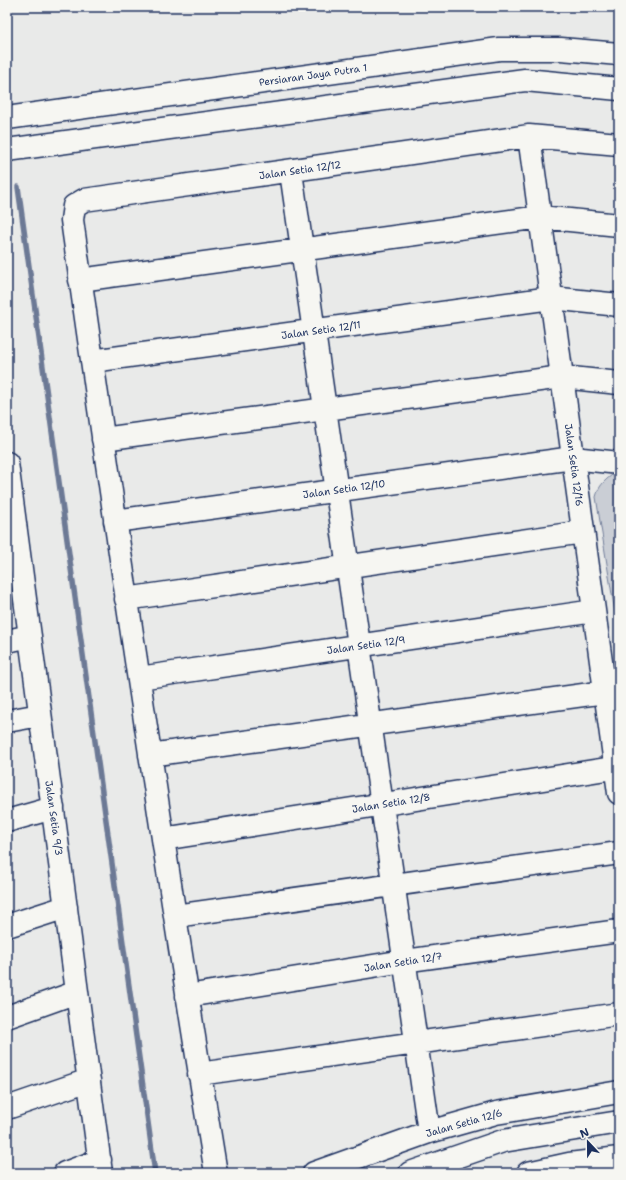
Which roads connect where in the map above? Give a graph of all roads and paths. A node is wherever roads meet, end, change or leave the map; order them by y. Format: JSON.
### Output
{"nodes":[{"id":1,"x":619,"y":54,"type":"edge"},
{"id":2,"x":619,"y":89,"type":"edge"},
{"id":3,"x":7,"y":118,"type":"edge"},
{"id":4,"x":528,"y":136,"type":"junction"},
{"id":5,"x":619,"y":144,"type":"edge"},
{"id":6,"x":7,"y":150,"type":"edge"},
{"id":7,"x":291,"y":172,"type":"junction"},
{"id":8,"x":540,"y":217,"type":"junction"},
{"id":9,"x":619,"y":225,"type":"edge"},
{"id":10,"x":302,"y":250,"type":"junction"},
{"id":11,"x":80,"y":280,"type":"junction"},
{"id":12,"x":551,"y":298,"type":"junction"},
{"id":13,"x":619,"y":304,"type":"edge"},
{"id":14,"x":314,"y":331,"type":"junction"},
{"id":15,"x":92,"y":361,"type":"junction"},
{"id":16,"x":562,"y":377,"type":"junction"},
{"id":17,"x":619,"y":383,"type":"edge"},
{"id":18,"x":325,"y":409,"type":"junction"},
{"id":19,"x":103,"y":439,"type":"junction"},
{"id":20,"x":573,"y":458,"type":"junction"},
{"id":21,"x":619,"y":463,"type":"edge"},
{"id":22,"x":7,"y":464,"type":"edge"},
{"id":23,"x":337,"y":490,"type":"junction"},
{"id":24,"x":115,"y":521,"type":"junction"},
{"id":25,"x":583,"y":532,"type":"junction"},
{"id":26,"x":13,"y":549,"type":"edge"},
{"id":27,"x":348,"y":567,"type":"junction"},
{"id":28,"x":126,"y":599,"type":"junction"},
{"id":29,"x":594,"y":611,"type":"junction"},
{"id":30,"x":30,"y":636,"type":"junction"},
{"id":31,"x":7,"y":641,"type":"edge"},
{"id":32,"x":359,"y":646,"type":"junction"},
{"id":33,"x":139,"y":678,"type":"junction"},
{"id":34,"x":605,"y":692,"type":"junction"},
{"id":35,"x":40,"y":714,"type":"junction"},
{"id":36,"x":7,"y":721,"type":"edge"},
{"id":37,"x":370,"y":724,"type":"junction"},
{"id":38,"x":150,"y":755,"type":"junction"},
{"id":39,"x":617,"y":768,"type":"edge"},
{"id":40,"x":619,"y":793,"type":"edge"},
{"id":41,"x":382,"y":804,"type":"junction"},
{"id":42,"x":53,"y":808,"type":"junction"},
{"id":43,"x":7,"y":821,"type":"edge"},
{"id":44,"x":163,"y":839,"type":"junction"},
{"id":45,"x":619,"y":853,"type":"edge"},
{"id":46,"x":393,"y":885,"type":"junction"},
{"id":47,"x":66,"y":908,"type":"junction"},
{"id":48,"x":175,"y":916,"type":"junction"},
{"id":49,"x":7,"y":926,"type":"edge"},
{"id":50,"x":619,"y":931,"type":"edge"},
{"id":51,"x":404,"y":961,"type":"junction"},
{"id":52,"x":77,"y":992,"type":"junction"},
{"id":53,"x":187,"y":996,"type":"junction"},
{"id":54,"x":619,"y":1014,"type":"edge"},
{"id":55,"x":7,"y":1017,"type":"edge"},
{"id":56,"x":416,"y":1043,"type":"junction"},
{"id":57,"x":200,"y":1074,"type":"junction"},
{"id":58,"x":89,"y":1080,"type":"junction"},
{"id":59,"x":619,"y":1092,"type":"edge"},
{"id":60,"x":7,"y":1108,"type":"edge"},
{"id":61,"x":619,"y":1122,"type":"edge"},
{"id":62,"x":429,"y":1132,"type":"junction"},
{"id":63,"x":619,"y":1158,"type":"edge"},
{"id":64,"x":100,"y":1167,"type":"edge"},
{"id":65,"x":64,"y":1173,"type":"edge"},
{"id":66,"x":216,"y":1173,"type":"edge"},
{"id":67,"x":314,"y":1173,"type":"edge"},
{"id":68,"x":410,"y":1173,"type":"edge"},
{"id":69,"x":528,"y":1173,"type":"edge"}],
"edges":[{"from":1,"to":3,"type":"street","name":"Persiaran Jaya Putra 1"},
{"from":2,"to":6,"type":"street"},
{"from":4,"to":5,"type":"street","name":"Jalan Setia 12/12"},
{"from":4,"to":7,"type":"street","name":"Jalan Setia 12/12"},
{"from":4,"to":8,"type":"street","name":"Jalan Setia 12/16"},
{"from":7,"to":10,"type":"street"},
{"from":7,"to":11,"type":"street","name":"Jalan Setia 12/12"},
{"from":8,"to":9,"type":"street"},
{"from":8,"to":10,"type":"street"},
{"from":8,"to":12,"type":"street","name":"Jalan Setia 12/16"},
{"from":10,"to":11,"type":"street"},
{"from":10,"to":14,"type":"street"},
{"from":11,"to":15,"type":"street"},
{"from":12,"to":13,"type":"street","name":"Jalan Setia 12/11"},
{"from":12,"to":14,"type":"street","name":"Jalan Setia 12/11"},
{"from":12,"to":16,"type":"street","name":"Jalan Setia 12/16"},
{"from":14,"to":15,"type":"street","name":"Jalan Setia 12/11"},
{"from":14,"to":18,"type":"street"},
{"from":15,"to":19,"type":"street"},
{"from":16,"to":17,"type":"street"},
{"from":16,"to":18,"type":"street"},
{"from":16,"to":20,"type":"street","name":"Jalan Setia 12/16"},
{"from":18,"to":19,"type":"street"},
{"from":18,"to":23,"type":"street"},
{"from":19,"to":24,"type":"street"},
{"from":20,"to":21,"type":"street","name":"Jalan Setia 12/10"},
{"from":20,"to":23,"type":"street","name":"Jalan Setia 12/10"},
{"from":20,"to":25,"type":"street","name":"Jalan Setia 12/16"},
{"from":22,"to":26,"type":"street","name":"Jalan Setia 9/3"},
{"from":23,"to":24,"type":"street","name":"Jalan Setia 12/10"},
{"from":23,"to":27,"type":"street"},
{"from":24,"to":28,"type":"street"},
{"from":25,"to":27,"type":"street"},
{"from":25,"to":29,"type":"street","name":"Jalan Setia 12/16"},
{"from":26,"to":30,"type":"street","name":"Jalan Setia 9/3"},
{"from":27,"to":28,"type":"street"},
{"from":27,"to":32,"type":"street"},
{"from":28,"to":33,"type":"street"},
{"from":29,"to":32,"type":"street","name":"Jalan Setia 12/9"},
{"from":29,"to":34,"type":"street","name":"Jalan Setia 12/16"},
{"from":30,"to":31,"type":"street"},
{"from":30,"to":35,"type":"street","name":"Jalan Setia 9/3"},
{"from":32,"to":33,"type":"street","name":"Jalan Setia 12/9"},
{"from":32,"to":37,"type":"street"},
{"from":33,"to":38,"type":"street"},
{"from":34,"to":37,"type":"street"},
{"from":34,"to":39,"type":"street","name":"Jalan Setia 12/16"},
{"from":35,"to":36,"type":"street"},
{"from":35,"to":42,"type":"street","name":"Jalan Setia 9/3"},
{"from":37,"to":38,"type":"street"},
{"from":37,"to":41,"type":"street"},
{"from":38,"to":44,"type":"street"},
{"from":39,"to":40,"type":"street","name":"Jalan Setia 12/16"},
{"from":39,"to":41,"type":"street","name":"Jalan Setia 12/8"},
{"from":41,"to":44,"type":"street","name":"Jalan Setia 12/8"},
{"from":41,"to":46,"type":"street"},
{"from":42,"to":43,"type":"street"},
{"from":42,"to":47,"type":"street","name":"Jalan Setia 9/3"},
{"from":44,"to":48,"type":"street"},
{"from":45,"to":46,"type":"street"},
{"from":46,"to":48,"type":"street"},
{"from":46,"to":51,"type":"street"},
{"from":47,"to":49,"type":"street"},
{"from":47,"to":52,"type":"street","name":"Jalan Setia 9/3"},
{"from":48,"to":53,"type":"street"},
{"from":50,"to":51,"type":"street","name":"Jalan Setia 12/7"},
{"from":51,"to":53,"type":"street","name":"Jalan Setia 12/7"},
{"from":51,"to":56,"type":"street"},
{"from":52,"to":55,"type":"street"},
{"from":52,"to":58,"type":"street","name":"Jalan Setia 9/3"},
{"from":53,"to":57,"type":"street"},
{"from":54,"to":56,"type":"street"},
{"from":56,"to":57,"type":"street"},
{"from":56,"to":62,"type":"street"},
{"from":57,"to":66,"type":"street"},
{"from":58,"to":60,"type":"street"},
{"from":58,"to":64,"type":"street","name":"Jalan Setia 9/3"},
{"from":59,"to":62,"type":"street","name":"Jalan Setia 12/6"},
{"from":61,"to":68,"type":"street"},
{"from":62,"to":67,"type":"street","name":"Jalan Setia 12/6"},
{"from":63,"to":69,"type":"street"},
{"from":64,"to":65,"type":"street"}]}
